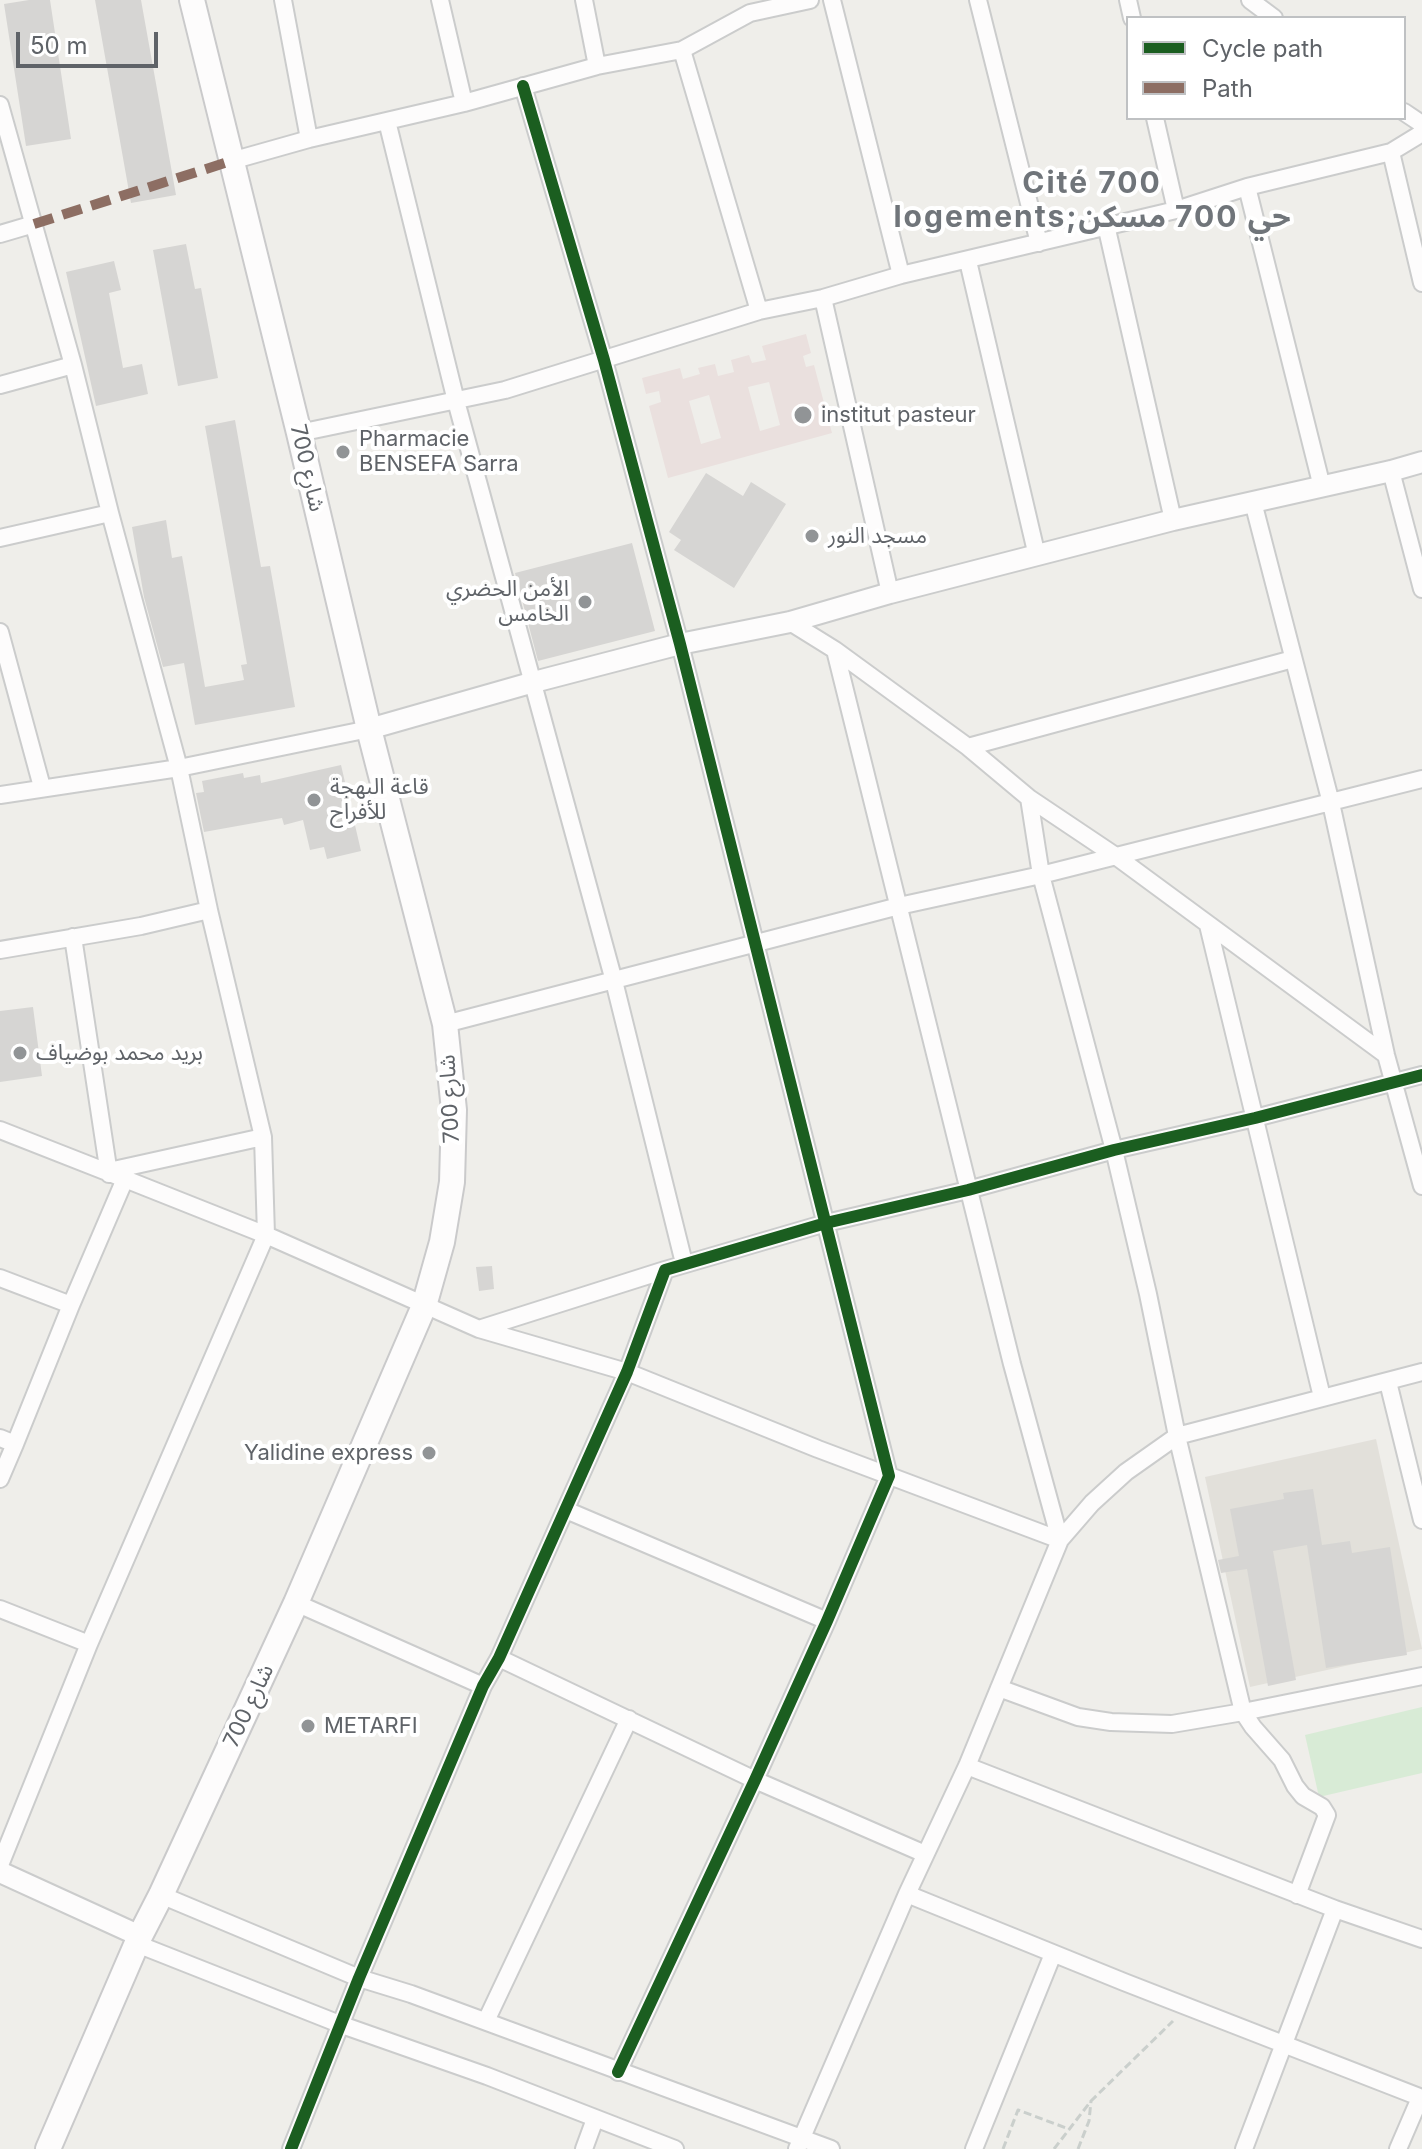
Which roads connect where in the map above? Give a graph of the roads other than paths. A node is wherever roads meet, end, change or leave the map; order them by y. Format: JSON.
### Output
{"nodes":[{"id":1,"x":192,"y":0,"type":"edge"},
{"id":2,"x":283,"y":0,"type":"edge"},
{"id":3,"x":440,"y":0,"type":"edge"},
{"id":4,"x":584,"y":0,"type":"edge"},
{"id":5,"x":810,"y":0,"type":"edge"},
{"id":6,"x":832,"y":0,"type":"edge"},
{"id":7,"x":978,"y":0,"type":"edge"},
{"id":8,"x":1250,"y":0,"type":"edge"},
{"id":9,"x":748,"y":6,"type":"edge"},
{"id":10,"x":1271,"y":16,"type":"edge"},
{"id":11,"x":682,"y":50,"type":"junction"},
{"id":12,"x":597,"y":66,"type":"junction"},
{"id":13,"x":523,"y":86,"type":"junction"},
{"id":14,"x":464,"y":103,"type":"junction"},
{"id":15,"x":0,"y":105,"type":"edge"},
{"id":16,"x":1155,"y":120,"type":"edge"},
{"id":17,"x":387,"y":121,"type":"junction"},
{"id":18,"x":1422,"y":133,"type":"edge"},
{"id":19,"x":309,"y":139,"type":"junction"},
{"id":20,"x":1391,"y":152,"type":"junction"},
{"id":21,"x":231,"y":161,"type":"junction"},
{"id":22,"x":1247,"y":187,"type":"junction"},
{"id":23,"x":1176,"y":210,"type":"junction"},
{"id":24,"x":34,"y":224,"type":"junction"},
{"id":25,"x":1106,"y":225,"type":"junction"},
{"id":26,"x":0,"y":234,"type":"edge"},
{"id":27,"x":1039,"y":243,"type":"junction"},
{"id":28,"x":968,"y":261,"type":"junction"},
{"id":29,"x":901,"y":275,"type":"junction"},
{"id":30,"x":1422,"y":283,"type":"edge"},
{"id":31,"x":823,"y":298,"type":"junction"},
{"id":32,"x":759,"y":311,"type":"junction"},
{"id":33,"x":604,"y":360,"type":"junction"},
{"id":34,"x":73,"y":365,"type":"junction"},
{"id":35,"x":0,"y":385,"type":"edge"},
{"id":36,"x":456,"y":401,"type":"junction"},
{"id":37,"x":299,"y":433,"type":"junction"},
{"id":38,"x":1422,"y":462,"type":"edge"},
{"id":39,"x":1391,"y":471,"type":"junction"},
{"id":40,"x":1322,"y":487,"type":"junction"},
{"id":41,"x":1253,"y":502,"type":"junction"},
{"id":42,"x":110,"y":513,"type":"junction"},
{"id":43,"x":1173,"y":520,"type":"junction"},
{"id":44,"x":0,"y":538,"type":"edge"},
{"id":45,"x":1037,"y":556,"type":"junction"},
{"id":46,"x":1422,"y":589,"type":"edge"},
{"id":47,"x":890,"y":593,"type":"junction"},
{"id":48,"x":790,"y":622,"type":"junction"},
{"id":49,"x":0,"y":632,"type":"edge"},
{"id":50,"x":680,"y":644,"type":"junction"},
{"id":51,"x":835,"y":650,"type":"junction"},
{"id":52,"x":1293,"y":659,"type":"junction"},
{"id":53,"x":534,"y":682,"type":"junction"},
{"id":54,"x":369,"y":729,"type":"junction"},
{"id":55,"x":968,"y":747,"type":"junction"},
{"id":56,"x":179,"y":768,"type":"junction"},
{"id":57,"x":1422,"y":779,"type":"edge"},
{"id":58,"x":42,"y":787,"type":"junction"},
{"id":59,"x":0,"y":795,"type":"edge"},
{"id":60,"x":1029,"y":798,"type":"junction"},
{"id":61,"x":1331,"y":803,"type":"junction"},
{"id":62,"x":1117,"y":857,"type":"junction"},
{"id":63,"x":1041,"y":875,"type":"junction"},
{"id":64,"x":899,"y":906,"type":"junction"},
{"id":65,"x":209,"y":910,"type":"junction"},
{"id":66,"x":1208,"y":925,"type":"junction"},
{"id":67,"x":73,"y":937,"type":"junction"},
{"id":68,"x":755,"y":944,"type":"junction"},
{"id":69,"x":0,"y":950,"type":"edge"},
{"id":70,"x":614,"y":981,"type":"junction"},
{"id":71,"x":445,"y":1024,"type":"junction"},
{"id":72,"x":1386,"y":1055,"type":"junction"},
{"id":73,"x":1422,"y":1075,"type":"edge"},
{"id":74,"x":1394,"y":1083,"type":"junction"},
{"id":75,"x":1255,"y":1118,"type":"junction"},
{"id":76,"x":0,"y":1130,"type":"edge"},
{"id":77,"x":263,"y":1137,"type":"junction"},
{"id":78,"x":1114,"y":1150,"type":"junction"},
{"id":79,"x":114,"y":1175,"type":"junction"},
{"id":80,"x":1422,"y":1186,"type":"edge"},
{"id":81,"x":968,"y":1190,"type":"junction"},
{"id":82,"x":826,"y":1223,"type":"junction"},
{"id":83,"x":266,"y":1235,"type":"junction"},
{"id":84,"x":684,"y":1263,"type":"junction"},
{"id":85,"x":665,"y":1270,"type":"junction"},
{"id":86,"x":0,"y":1278,"type":"edge"},
{"id":87,"x":71,"y":1305,"type":"junction"},
{"id":88,"x":424,"y":1306,"type":"junction"},
{"id":89,"x":479,"y":1329,"type":"junction"},
{"id":90,"x":627,"y":1372,"type":"junction"},
{"id":91,"x":1422,"y":1372,"type":"edge"},
{"id":92,"x":1388,"y":1382,"type":"junction"},
{"id":93,"x":1322,"y":1397,"type":"junction"},
{"id":94,"x":1177,"y":1436,"type":"junction"},
{"id":95,"x":8,"y":1441,"type":"edge"},
{"id":96,"x":889,"y":1476,"type":"junction"},
{"id":97,"x":0,"y":1479,"type":"edge"},
{"id":98,"x":566,"y":1510,"type":"junction"},
{"id":99,"x":1422,"y":1520,"type":"edge"},
{"id":100,"x":1060,"y":1540,"type":"junction"},
{"id":101,"x":296,"y":1603,"type":"junction"},
{"id":102,"x":0,"y":1609,"type":"edge"},
{"id":103,"x":827,"y":1621,"type":"junction"},
{"id":104,"x":89,"y":1644,"type":"junction"},
{"id":105,"x":499,"y":1658,"type":"junction"},
{"id":106,"x":1422,"y":1676,"type":"edge"},
{"id":107,"x":483,"y":1686,"type":"junction"},
{"id":108,"x":999,"y":1688,"type":"junction"},
{"id":109,"x":1243,"y":1712,"type":"junction"},
{"id":110,"x":629,"y":1719,"type":"junction"},
{"id":111,"x":967,"y":1766,"type":"junction"},
{"id":112,"x":755,"y":1780,"type":"junction"},
{"id":113,"x":925,"y":1854,"type":"junction"},
{"id":114,"x":0,"y":1865,"type":"edge"},
{"id":115,"x":0,"y":1872,"type":"edge"},
{"id":116,"x":907,"y":1894,"type":"junction"},
{"id":117,"x":161,"y":1895,"type":"junction"},
{"id":118,"x":1297,"y":1895,"type":"junction"},
{"id":119,"x":1335,"y":1909,"type":"junction"},
{"id":120,"x":1422,"y":1939,"type":"edge"},
{"id":121,"x":139,"y":1940,"type":"junction"},
{"id":122,"x":1053,"y":1954,"type":"junction"},
{"id":123,"x":359,"y":1978,"type":"junction"},
{"id":124,"x":486,"y":2021,"type":"junction"},
{"id":125,"x":342,"y":2025,"type":"junction"},
{"id":126,"x":1284,"y":2045,"type":"junction"},
{"id":127,"x":618,"y":2072,"type":"junction"},
{"id":128,"x":1421,"y":2098,"type":"edge"},
{"id":129,"x":595,"y":2119,"type":"junction"},
{"id":130,"x":799,"y":2144,"type":"edge"},
{"id":131,"x":50,"y":2148,"type":"edge"},
{"id":132,"x":291,"y":2149,"type":"edge"},
{"id":133,"x":584,"y":2149,"type":"edge"},
{"id":134,"x":675,"y":2149,"type":"edge"},
{"id":135,"x":831,"y":2149,"type":"edge"},
{"id":136,"x":974,"y":2149,"type":"edge"},
{"id":137,"x":1244,"y":2149,"type":"edge"},
{"id":138,"x":1398,"y":2149,"type":"edge"}],
"edges":[{"from":1,"to":21,"type":"main road","name":"شارع 700"},
{"from":2,"to":19,"type":"street"},
{"from":3,"to":14,"type":"street"},
{"from":4,"to":12,"type":"street"},
{"from":5,"to":9,"type":"street"},
{"from":6,"to":29,"type":"street"},
{"from":7,"to":27,"type":"street"},
{"from":8,"to":10,"type":"street"},
{"from":9,"to":11,"type":"street"},
{"from":11,"to":12,"type":"street"},
{"from":11,"to":32,"type":"street"},
{"from":12,"to":13,"type":"street"},
{"from":13,"to":14,"type":"street"},
{"from":13,"to":33,"type":"street"},
{"from":14,"to":17,"type":"street"},
{"from":15,"to":24,"type":"street"},
{"from":16,"to":23,"type":"street"},
{"from":17,"to":19,"type":"street"},
{"from":17,"to":36,"type":"street"},
{"from":18,"to":20,"type":"street"},
{"from":19,"to":21,"type":"street"},
{"from":20,"to":22,"type":"street"},
{"from":20,"to":30,"type":"street"},
{"from":21,"to":37,"type":"main road","name":"شارع 700"},
{"from":22,"to":23,"type":"street"},
{"from":22,"to":40,"type":"street"},
{"from":23,"to":25,"type":"street"},
{"from":24,"to":26,"type":"street"},
{"from":24,"to":34,"type":"street"},
{"from":25,"to":27,"type":"street"},
{"from":25,"to":43,"type":"street"},
{"from":27,"to":28,"type":"street"},
{"from":28,"to":29,"type":"street"},
{"from":28,"to":45,"type":"street"},
{"from":29,"to":31,"type":"street"},
{"from":31,"to":32,"type":"street"},
{"from":31,"to":47,"type":"street"},
{"from":32,"to":33,"type":"street"},
{"from":33,"to":36,"type":"street"},
{"from":33,"to":50,"type":"street"},
{"from":34,"to":35,"type":"street"},
{"from":34,"to":42,"type":"street"},
{"from":36,"to":37,"type":"street"},
{"from":36,"to":53,"type":"street"},
{"from":37,"to":54,"type":"main road","name":"شارع 700"},
{"from":38,"to":39,"type":"street"},
{"from":39,"to":40,"type":"street"},
{"from":39,"to":46,"type":"street"},
{"from":40,"to":41,"type":"street"},
{"from":41,"to":43,"type":"street"},
{"from":41,"to":52,"type":"street"},
{"from":42,"to":44,"type":"street"},
{"from":42,"to":56,"type":"street"},
{"from":43,"to":45,"type":"street"},
{"from":45,"to":47,"type":"street"},
{"from":47,"to":48,"type":"street"},
{"from":48,"to":50,"type":"street"},
{"from":48,"to":51,"type":"street"},
{"from":49,"to":58,"type":"street"},
{"from":50,"to":53,"type":"street"},
{"from":50,"to":68,"type":"street"},
{"from":51,"to":55,"type":"street"},
{"from":51,"to":64,"type":"street"},
{"from":52,"to":55,"type":"street"},
{"from":52,"to":61,"type":"street"},
{"from":53,"to":54,"type":"street"},
{"from":53,"to":70,"type":"street"},
{"from":54,"to":56,"type":"street"},
{"from":54,"to":71,"type":"main road","name":"شارع 700"},
{"from":55,"to":60,"type":"street"},
{"from":56,"to":58,"type":"street"},
{"from":56,"to":65,"type":"street"},
{"from":57,"to":61,"type":"street"},
{"from":58,"to":59,"type":"street"},
{"from":60,"to":62,"type":"street"},
{"from":60,"to":63,"type":"street"},
{"from":61,"to":62,"type":"street"},
{"from":61,"to":72,"type":"street"},
{"from":62,"to":63,"type":"street"},
{"from":62,"to":66,"type":"street"},
{"from":63,"to":64,"type":"street"},
{"from":63,"to":78,"type":"street"},
{"from":64,"to":68,"type":"street"},
{"from":64,"to":81,"type":"street"},
{"from":65,"to":67,"type":"street"},
{"from":65,"to":77,"type":"street"},
{"from":66,"to":72,"type":"street"},
{"from":66,"to":75,"type":"street"},
{"from":67,"to":69,"type":"street"},
{"from":67,"to":79,"type":"street"},
{"from":68,"to":70,"type":"street"},
{"from":68,"to":82,"type":"street"},
{"from":70,"to":71,"type":"street"},
{"from":70,"to":84,"type":"street"},
{"from":71,"to":88,"type":"main road","name":"شارع 700"},
{"from":72,"to":74,"type":"street"},
{"from":73,"to":74,"type":"street"},
{"from":74,"to":75,"type":"street"},
{"from":74,"to":80,"type":"street"},
{"from":75,"to":78,"type":"street"},
{"from":75,"to":93,"type":"street"},
{"from":76,"to":79,"type":"street"},
{"from":77,"to":79,"type":"street"},
{"from":77,"to":83,"type":"street"},
{"from":78,"to":81,"type":"street"},
{"from":78,"to":94,"type":"street"},
{"from":79,"to":83,"type":"street"},
{"from":79,"to":87,"type":"street"},
{"from":81,"to":82,"type":"street"},
{"from":81,"to":100,"type":"street"},
{"from":82,"to":84,"type":"street"},
{"from":82,"to":96,"type":"street"},
{"from":83,"to":88,"type":"street"},
{"from":83,"to":104,"type":"street"},
{"from":84,"to":85,"type":"street"},
{"from":85,"to":89,"type":"street"},
{"from":85,"to":90,"type":"street"},
{"from":86,"to":87,"type":"street"},
{"from":87,"to":95,"type":"street"},
{"from":88,"to":89,"type":"street"},
{"from":88,"to":101,"type":"main road","name":"شارع 700"},
{"from":89,"to":90,"type":"street"},
{"from":90,"to":96,"type":"street"},
{"from":90,"to":98,"type":"street"},
{"from":91,"to":92,"type":"street"},
{"from":92,"to":93,"type":"street"},
{"from":92,"to":99,"type":"street"},
{"from":93,"to":94,"type":"street"},
{"from":94,"to":100,"type":"street"},
{"from":94,"to":109,"type":"street"},
{"from":95,"to":97,"type":"street"},
{"from":96,"to":100,"type":"street"},
{"from":96,"to":103,"type":"street"},
{"from":98,"to":103,"type":"street"},
{"from":98,"to":105,"type":"street"},
{"from":100,"to":108,"type":"street"},
{"from":101,"to":107,"type":"street"},
{"from":101,"to":117,"type":"main road","name":"شارع 700"},
{"from":102,"to":104,"type":"street"},
{"from":103,"to":112,"type":"street"},
{"from":104,"to":114,"type":"street"},
{"from":105,"to":107,"type":"street"},
{"from":105,"to":110,"type":"street"},
{"from":106,"to":109,"type":"street"},
{"from":107,"to":123,"type":"street"},
{"from":108,"to":109,"type":"street"},
{"from":108,"to":111,"type":"street"},
{"from":109,"to":118,"type":"street"},
{"from":110,"to":112,"type":"street"},
{"from":110,"to":124,"type":"street"},
{"from":111,"to":113,"type":"street"},
{"from":111,"to":118,"type":"street"},
{"from":112,"to":113,"type":"street"},
{"from":112,"to":127,"type":"street"},
{"from":113,"to":116,"type":"street"},
{"from":115,"to":121,"type":"street"},
{"from":116,"to":122,"type":"street"},
{"from":116,"to":130,"type":"street"},
{"from":117,"to":121,"type":"main road","name":"شارع 700"},
{"from":117,"to":123,"type":"street"},
{"from":118,"to":119,"type":"street"},
{"from":119,"to":120,"type":"street"},
{"from":119,"to":126,"type":"street"},
{"from":121,"to":125,"type":"street"},
{"from":121,"to":131,"type":"main road","name":"شارع 700"},
{"from":122,"to":126,"type":"street"},
{"from":122,"to":136,"type":"street"},
{"from":123,"to":124,"type":"street"},
{"from":123,"to":125,"type":"street"},
{"from":124,"to":127,"type":"street"},
{"from":125,"to":129,"type":"street"},
{"from":125,"to":132,"type":"street"},
{"from":126,"to":128,"type":"street"},
{"from":126,"to":137,"type":"street"},
{"from":127,"to":130,"type":"street"},
{"from":128,"to":138,"type":"street"},
{"from":129,"to":133,"type":"street"},
{"from":129,"to":134,"type":"street"},
{"from":130,"to":135,"type":"street"}]}
